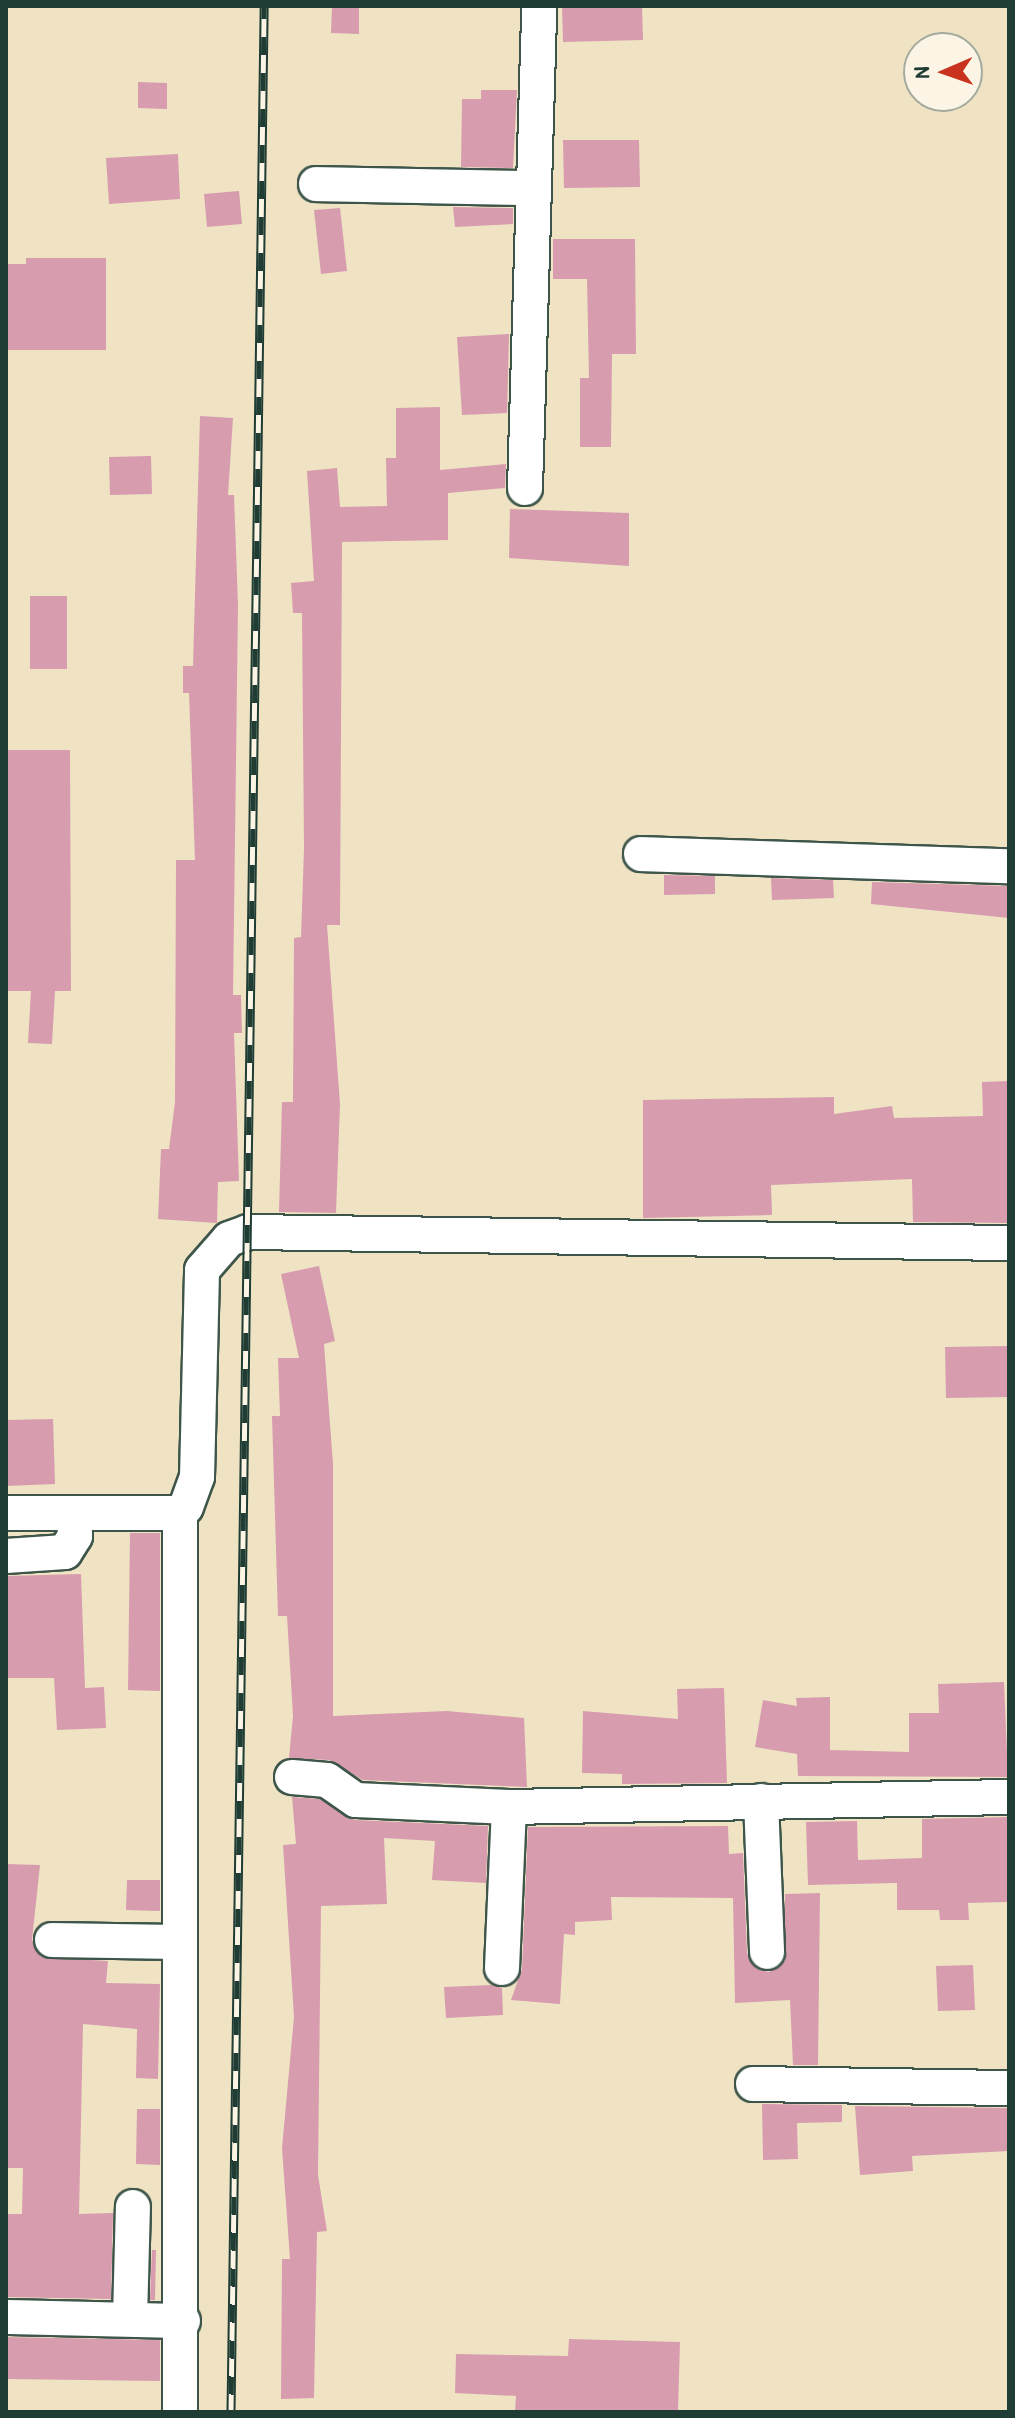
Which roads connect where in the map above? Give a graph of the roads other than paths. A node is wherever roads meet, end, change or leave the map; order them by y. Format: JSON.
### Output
{"nodes":[{"id":1,"x":539,"y":6,"type":"edge"},
{"id":2,"x":316,"y":184,"type":"dead end"},
{"id":3,"x":530,"y":188,"type":"junction"},
{"id":4,"x":525,"y":488,"type":"dead end"},
{"id":5,"x":641,"y":854,"type":"dead end"},
{"id":6,"x":1009,"y":866,"type":"edge"},
{"id":7,"x":1009,"y":1243,"type":"edge"},
{"id":8,"x":6,"y":1513,"type":"edge"},
{"id":9,"x":74,"y":1513,"type":"junction"},
{"id":10,"x":180,"y":1513,"type":"junction"},
{"id":11,"x":6,"y":1556,"type":"edge"},
{"id":12,"x":292,"y":1777,"type":"dead end"},
{"id":13,"x":1009,"y":1797,"type":"edge"},
{"id":14,"x":761,"y":1801,"type":"junction"},
{"id":15,"x":509,"y":1807,"type":"junction"},
{"id":16,"x":52,"y":1940,"type":"dead end"},
{"id":17,"x":177,"y":1942,"type":"junction"},
{"id":18,"x":767,"y":1952,"type":"dead end"},
{"id":19,"x":502,"y":1968,"type":"dead end"},
{"id":20,"x":753,"y":2084,"type":"dead end"},
{"id":21,"x":1009,"y":2088,"type":"edge"},
{"id":22,"x":133,"y":2207,"type":"dead end"},
{"id":23,"x":6,"y":2317,"type":"edge"},
{"id":24,"x":130,"y":2319,"type":"junction"},
{"id":25,"x":183,"y":2321,"type":"junction"},
{"id":26,"x":180,"y":2412,"type":"edge"}],
"edges":[{"from":1,"to":3,"type":"street"},
{"from":2,"to":3,"type":"street"},
{"from":3,"to":4,"type":"street"},
{"from":5,"to":6,"type":"street"},
{"from":7,"to":10,"type":"street"},
{"from":8,"to":9,"type":"street"},
{"from":9,"to":10,"type":"street"},
{"from":9,"to":11,"type":"street"},
{"from":10,"to":17,"type":"street"},
{"from":12,"to":15,"type":"street"},
{"from":13,"to":14,"type":"street"},
{"from":14,"to":15,"type":"street"},
{"from":14,"to":18,"type":"street"},
{"from":15,"to":19,"type":"street"},
{"from":16,"to":17,"type":"street"},
{"from":17,"to":25,"type":"street"},
{"from":20,"to":21,"type":"street"},
{"from":22,"to":24,"type":"street"},
{"from":23,"to":24,"type":"street"},
{"from":24,"to":25,"type":"street"},
{"from":25,"to":26,"type":"street"}]}
